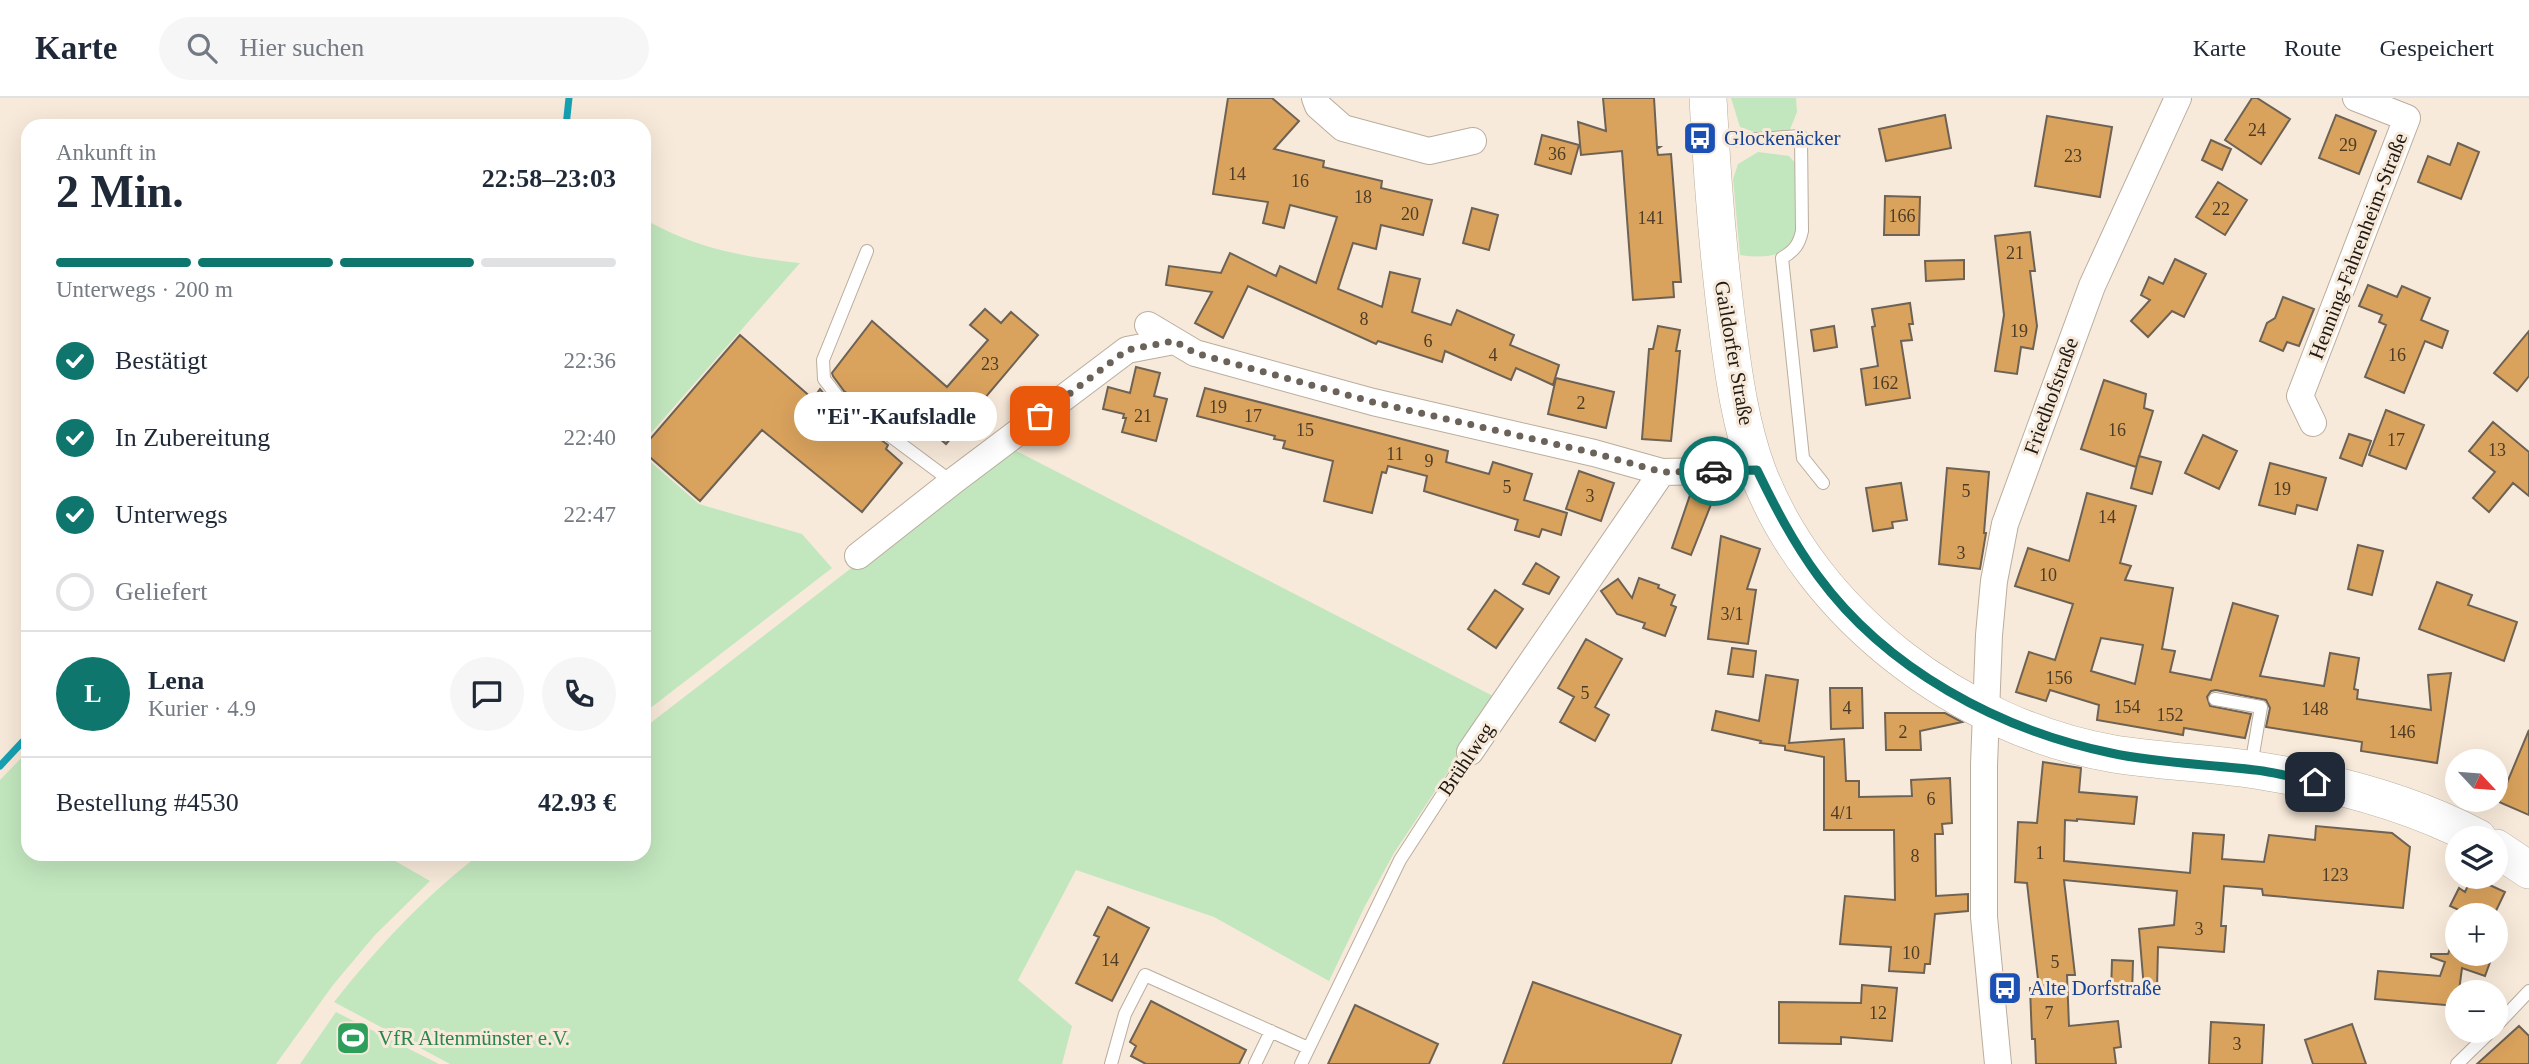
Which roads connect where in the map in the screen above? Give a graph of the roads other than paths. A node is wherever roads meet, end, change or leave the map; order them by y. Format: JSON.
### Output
{"nodes":[{"id":1,"x":1315,"y":98,"type":"edge"},
{"id":2,"x":1708,"y":98,"type":"edge"},
{"id":3,"x":2178,"y":98,"type":"edge"},
{"id":4,"x":2356,"y":98,"type":"edge"},
{"id":5,"x":1473,"y":141,"type":"dead end"},
{"id":6,"x":1710,"y":142,"type":"junction"},
{"id":7,"x":867,"y":251,"type":"dead end"},
{"id":8,"x":1148,"y":325,"type":"dead end"},
{"id":9,"x":1174,"y":341,"type":"junction"},
{"id":10,"x":2313,"y":423,"type":"dead end"},
{"id":11,"x":1757,"y":470,"type":"junction"},
{"id":12,"x":1662,"y":472,"type":"junction"},
{"id":13,"x":951,"y":482,"type":"junction"},
{"id":14,"x":1824,"y":482,"type":"dead end"},
{"id":15,"x":858,"y":556,"type":"dead end"},
{"id":16,"x":2215,"y":699,"type":"dead end"},
{"id":17,"x":1986,"y":711,"type":"junction"},
{"id":18,"x":1470,"y":752,"type":"joint"},
{"id":19,"x":2250,"y":770,"type":"junction"},
{"id":20,"x":2455,"y":826,"type":"edge"},
{"id":21,"x":2508,"y":856,"type":"edge"},
{"id":22,"x":2529,"y":870,"type":"edge"},
{"id":23,"x":2529,"y":991,"type":"edge"},
{"id":24,"x":2508,"y":1013,"type":"edge"},
{"id":25,"x":1271,"y":1031,"type":"junction"},
{"id":26,"x":2478,"y":1043,"type":"edge"},
{"id":27,"x":1308,"y":1048,"type":"junction"},
{"id":28,"x":1111,"y":1064,"type":"edge"},
{"id":29,"x":1255,"y":1064,"type":"edge"},
{"id":30,"x":1301,"y":1064,"type":"edge"},
{"id":31,"x":1998,"y":1064,"type":"edge"},
{"id":32,"x":2456,"y":1064,"type":"edge"}],
"edges":[{"from":1,"to":5,"type":"street"},
{"from":2,"to":6,"type":"main road","name":"Gaildorfer Straße"},
{"from":3,"to":17,"type":"street","name":"Friedhofstraße"},
{"from":4,"to":10,"type":"street","name":"Henning-Fahrenheim-Straße"},
{"from":6,"to":11,"type":"main road","name":"Gaildorfer Straße"},
{"from":6,"to":14,"type":"lane"},
{"from":7,"to":13,"type":"lane"},
{"from":8,"to":9,"type":"street"},
{"from":9,"to":12,"type":"street"},
{"from":9,"to":13,"type":"street"},
{"from":11,"to":12,"type":"street"},
{"from":11,"to":17,"type":"main road","name":"Gaildorfer Straße"},
{"from":12,"to":18,"type":"street","name":"Brühlweg"},
{"from":13,"to":15,"type":"street"},
{"from":16,"to":19,"type":"lane"},
{"from":17,"to":19,"type":"main road","name":"Gaildorfer Straße"},
{"from":17,"to":31,"type":"street"},
{"from":18,"to":27,"type":"lane","name":"Brühlweg"},
{"from":19,"to":20,"type":"main road","name":"Gaildorfer Straße"},
{"from":21,"to":22,"type":"main road"},
{"from":23,"to":24,"type":"lane"},
{"from":25,"to":27,"type":"lane"},
{"from":25,"to":28,"type":"lane"},
{"from":25,"to":29,"type":"lane"},
{"from":26,"to":32,"type":"lane"},
{"from":27,"to":30,"type":"lane","name":"Brühlweg"}]}
